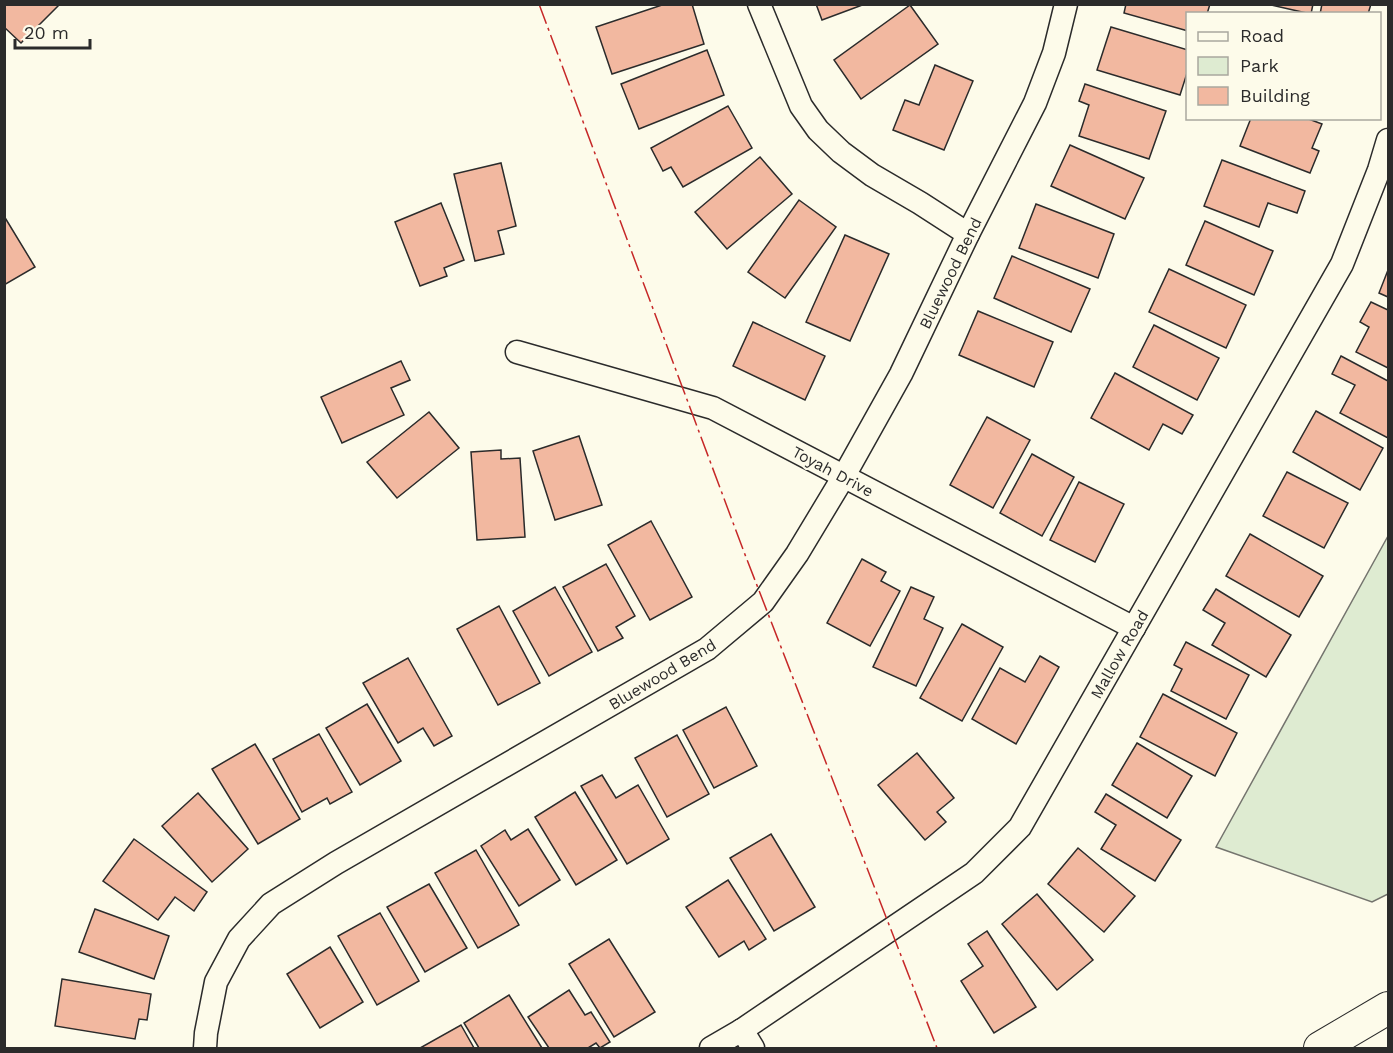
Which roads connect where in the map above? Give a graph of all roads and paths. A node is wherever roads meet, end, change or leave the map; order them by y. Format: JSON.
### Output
{"nodes":[{"id":1,"x":759,"y":4,"type":"edge"},
{"id":2,"x":1066,"y":4,"type":"edge"},
{"id":3,"x":1389,"y":140,"type":"edge"},
{"id":4,"x":968,"y":234,"type":"junction"},
{"id":5,"x":517,"y":352,"type":"dead end"},
{"id":6,"x":844,"y":476,"type":"junction"},
{"id":7,"x":1134,"y":628,"type":"junction"},
{"id":8,"x":1389,"y":1008,"type":"edge"},
{"id":9,"x":747,"y":1039,"type":"edge"},
{"id":10,"x":205,"y":1048,"type":"edge"},
{"id":11,"x":711,"y":1048,"type":"edge"},
{"id":12,"x":1320,"y":1048,"type":"edge"}],
"edges":[{"from":1,"to":4,"type":"street"},
{"from":2,"to":4,"type":"street","name":"Bluewood Bend"},
{"from":3,"to":7,"type":"street","name":"Mallow Road"},
{"from":4,"to":6,"type":"street","name":"Bluewood Bend"},
{"from":5,"to":6,"type":"street","name":"Toyah Drive"},
{"from":6,"to":7,"type":"street","name":"Toyah Drive"},
{"from":6,"to":10,"type":"street","name":"Bluewood Bend"},
{"from":7,"to":9,"type":"street","name":"Mallow Road"},
{"from":8,"to":12,"type":"street"},
{"from":9,"to":11,"type":"street","name":"Mallow Road"}]}
